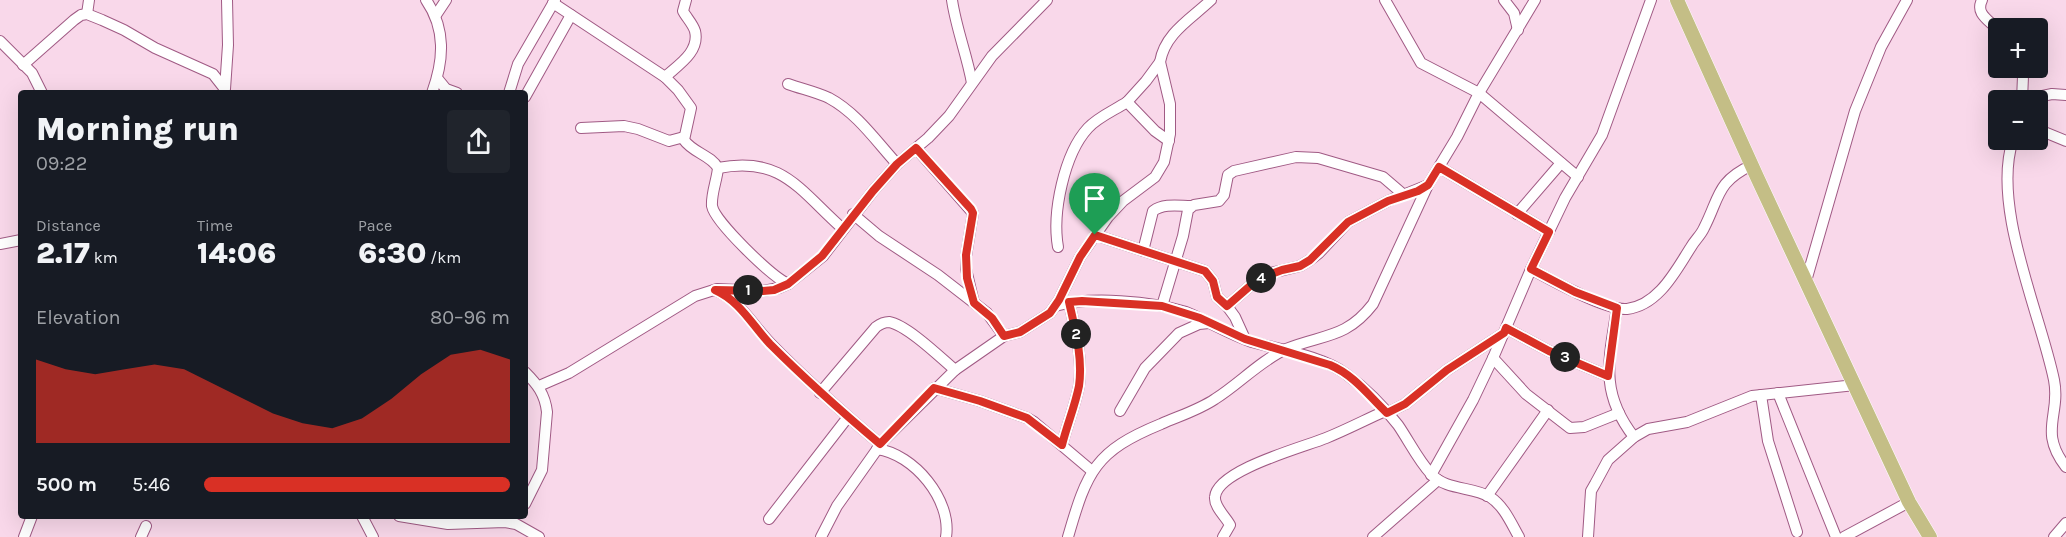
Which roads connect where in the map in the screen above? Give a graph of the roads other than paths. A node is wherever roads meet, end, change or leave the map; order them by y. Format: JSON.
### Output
{"nodes":[{"id":1,"x":89,"y":0,"type":"edge"},
{"id":2,"x":227,"y":0,"type":"edge"},
{"id":3,"x":426,"y":0,"type":"edge"},
{"id":4,"x":447,"y":0,"type":"edge"},
{"id":5,"x":686,"y":0,"type":"edge"},
{"id":6,"x":952,"y":0,"type":"edge"},
{"id":7,"x":1047,"y":0,"type":"edge"},
{"id":8,"x":1211,"y":0,"type":"edge"},
{"id":9,"x":1385,"y":0,"type":"edge"},
{"id":10,"x":1504,"y":0,"type":"edge"},
{"id":11,"x":1534,"y":0,"type":"edge"},
{"id":12,"x":1651,"y":0,"type":"edge"},
{"id":13,"x":1677,"y":0,"type":"edge"},
{"id":14,"x":1907,"y":0,"type":"edge"},
{"id":15,"x":1982,"y":0,"type":"edge"},
{"id":16,"x":554,"y":1,"type":"edge"},
{"id":17,"x":87,"y":14,"type":"junction"},
{"id":18,"x":436,"y":15,"type":"junction"},
{"id":19,"x":571,"y":15,"type":"junction"},
{"id":20,"x":1988,"y":21,"type":"edge"},
{"id":21,"x":1518,"y":30,"type":"junction"},
{"id":22,"x":0,"y":41,"type":"edge"},
{"id":23,"x":1160,"y":62,"type":"junction"},
{"id":24,"x":23,"y":65,"type":"junction"},
{"id":25,"x":665,"y":76,"type":"junction"},
{"id":26,"x":437,"y":78,"type":"junction"},
{"id":27,"x":972,"y":83,"type":"junction"},
{"id":28,"x":788,"y":84,"type":"dead end"},
{"id":29,"x":41,"y":90,"type":"edge"},
{"id":30,"x":225,"y":90,"type":"edge"},
{"id":31,"x":433,"y":90,"type":"edge"},
{"id":32,"x":450,"y":90,"type":"edge"},
{"id":33,"x":510,"y":90,"type":"edge"},
{"id":34,"x":528,"y":92,"type":"edge"},
{"id":35,"x":1479,"y":93,"type":"junction"},
{"id":36,"x":2048,"y":95,"type":"edge"},
{"id":37,"x":2066,"y":95,"type":"edge"},
{"id":38,"x":1127,"y":102,"type":"junction"},
{"id":39,"x":581,"y":128,"type":"dead end"},
{"id":40,"x":2048,"y":134,"type":"edge"},
{"id":41,"x":684,"y":136,"type":"junction"},
{"id":42,"x":1169,"y":141,"type":"junction"},
{"id":43,"x":2066,"y":141,"type":"edge"},
{"id":44,"x":916,"y":148,"type":"junction"},
{"id":45,"x":2010,"y":150,"type":"edge"},
{"id":46,"x":1561,"y":163,"type":"junction"},
{"id":47,"x":897,"y":164,"type":"junction"},
{"id":48,"x":1752,"y":165,"type":"junction"},
{"id":49,"x":1439,"y":167,"type":"junction"},
{"id":50,"x":718,"y":168,"type":"junction"},
{"id":51,"x":1578,"y":177,"type":"junction"},
{"id":52,"x":1428,"y":185,"type":"junction"},
{"id":53,"x":1404,"y":195,"type":"junction"},
{"id":54,"x":1191,"y":206,"type":"junction"},
{"id":55,"x":853,"y":214,"type":"junction"},
{"id":56,"x":1517,"y":214,"type":"junction"},
{"id":57,"x":843,"y":229,"type":"junction"},
{"id":58,"x":1549,"y":232,"type":"junction"},
{"id":59,"x":1095,"y":235,"type":"junction"},
{"id":60,"x":18,"y":241,"type":"edge"},
{"id":61,"x":0,"y":244,"type":"edge"},
{"id":62,"x":1058,"y":247,"type":"dead end"},
{"id":63,"x":1143,"y":251,"type":"junction"},
{"id":64,"x":1175,"y":262,"type":"junction"},
{"id":65,"x":1531,"y":269,"type":"junction"},
{"id":66,"x":1806,"y":280,"type":"junction"},
{"id":67,"x":788,"y":284,"type":"junction"},
{"id":68,"x":715,"y":290,"type":"junction"},
{"id":69,"x":1069,"y":302,"type":"junction"},
{"id":70,"x":974,"y":303,"type":"junction"},
{"id":71,"x":1055,"y":306,"type":"junction"},
{"id":72,"x":1162,"y":306,"type":"junction"},
{"id":73,"x":1227,"y":306,"type":"junction"},
{"id":74,"x":1617,"y":308,"type":"junction"},
{"id":75,"x":1209,"y":323,"type":"junction"},
{"id":76,"x":1505,"y":330,"type":"junction"},
{"id":77,"x":1004,"y":336,"type":"junction"},
{"id":78,"x":1245,"y":339,"type":"junction"},
{"id":79,"x":1285,"y":350,"type":"junction"},
{"id":80,"x":1493,"y":358,"type":"junction"},
{"id":81,"x":955,"y":370,"type":"junction"},
{"id":82,"x":528,"y":375,"type":"edge"},
{"id":83,"x":1608,"y":376,"type":"junction"},
{"id":84,"x":1856,"y":385,"type":"junction"},
{"id":85,"x":539,"y":386,"type":"junction"},
{"id":86,"x":934,"y":388,"type":"junction"},
{"id":87,"x":820,"y":393,"type":"junction"},
{"id":88,"x":1778,"y":393,"type":"junction"},
{"id":89,"x":1761,"y":395,"type":"junction"},
{"id":90,"x":1548,"y":410,"type":"junction"},
{"id":91,"x":1120,"y":411,"type":"dead end"},
{"id":92,"x":1386,"y":412,"type":"junction"},
{"id":93,"x":1619,"y":413,"type":"junction"},
{"id":94,"x":848,"y":417,"type":"junction"},
{"id":95,"x":1634,"y":436,"type":"junction"},
{"id":96,"x":1062,"y":445,"type":"junction"},
{"id":97,"x":879,"y":446,"type":"junction"},
{"id":98,"x":2066,"y":467,"type":"edge"},
{"id":99,"x":1092,"y":471,"type":"junction"},
{"id":100,"x":1435,"y":477,"type":"junction"},
{"id":101,"x":1487,"y":496,"type":"junction"},
{"id":102,"x":528,"y":498,"type":"edge"},
{"id":103,"x":1909,"y":502,"type":"junction"},
{"id":104,"x":31,"y":519,"type":"edge"},
{"id":105,"x":364,"y":519,"type":"edge"},
{"id":106,"x":417,"y":519,"type":"edge"},
{"id":107,"x":769,"y":519,"type":"dead end"},
{"id":108,"x":518,"y":520,"type":"edge"},
{"id":109,"x":2066,"y":523,"type":"edge"},
{"id":110,"x":1797,"y":532,"type":"dead end"},
{"id":111,"x":24,"y":537,"type":"edge"},
{"id":112,"x":373,"y":537,"type":"edge"},
{"id":113,"x":539,"y":537,"type":"edge"},
{"id":114,"x":820,"y":537,"type":"edge"},
{"id":115,"x":946,"y":537,"type":"edge"},
{"id":116,"x":1068,"y":537,"type":"edge"},
{"id":117,"x":1223,"y":537,"type":"edge"},
{"id":118,"x":1373,"y":537,"type":"edge"},
{"id":119,"x":1519,"y":537,"type":"edge"},
{"id":120,"x":1588,"y":537,"type":"edge"},
{"id":121,"x":1836,"y":537,"type":"edge"},
{"id":122,"x":1844,"y":537,"type":"edge"},
{"id":123,"x":1930,"y":537,"type":"edge"},
{"id":124,"x":2054,"y":537,"type":"edge"}],
"edges":[{"from":1,"to":17,"type":"street"},
{"from":2,"to":30,"type":"street"},
{"from":3,"to":18,"type":"street"},
{"from":4,"to":18,"type":"street"},
{"from":5,"to":25,"type":"street"},
{"from":6,"to":27,"type":"street"},
{"from":7,"to":27,"type":"street"},
{"from":8,"to":23,"type":"street"},
{"from":9,"to":35,"type":"street"},
{"from":10,"to":21,"type":"street"},
{"from":11,"to":21,"type":"street"},
{"from":12,"to":51,"type":"street"},
{"from":13,"to":48,"type":"main road"},
{"from":14,"to":66,"type":"street"},
{"from":15,"to":20,"type":"street"},
{"from":16,"to":19,"type":"street"},
{"from":16,"to":33,"type":"street"},
{"from":17,"to":24,"type":"street"},
{"from":17,"to":30,"type":"street"},
{"from":18,"to":26,"type":"street"},
{"from":19,"to":25,"type":"street"},
{"from":19,"to":34,"type":"street"},
{"from":21,"to":35,"type":"street"},
{"from":22,"to":24,"type":"street"},
{"from":23,"to":38,"type":"street"},
{"from":23,"to":42,"type":"street"},
{"from":24,"to":29,"type":"street"},
{"from":25,"to":41,"type":"street"},
{"from":26,"to":31,"type":"street"},
{"from":26,"to":32,"type":"street"},
{"from":27,"to":44,"type":"street"},
{"from":28,"to":47,"type":"street"},
{"from":35,"to":46,"type":"street"},
{"from":35,"to":49,"type":"street"},
{"from":36,"to":37,"type":"street"},
{"from":38,"to":42,"type":"street"},
{"from":38,"to":62,"type":"street"},
{"from":39,"to":41,"type":"street"},
{"from":40,"to":43,"type":"street"},
{"from":41,"to":50,"type":"street"},
{"from":42,"to":59,"type":"street"},
{"from":44,"to":47,"type":"street"},
{"from":44,"to":70,"type":"street"},
{"from":45,"to":98,"type":"street"},
{"from":46,"to":51,"type":"street"},
{"from":46,"to":56,"type":"street"},
{"from":47,"to":55,"type":"street"},
{"from":48,"to":66,"type":"main road"},
{"from":48,"to":74,"type":"street"},
{"from":49,"to":52,"type":"street"},
{"from":49,"to":56,"type":"street"},
{"from":50,"to":57,"type":"street"},
{"from":50,"to":67,"type":"street"},
{"from":51,"to":58,"type":"street"},
{"from":52,"to":53,"type":"street"},
{"from":52,"to":79,"type":"street"},
{"from":53,"to":54,"type":"street"},
{"from":53,"to":73,"type":"street"},
{"from":54,"to":63,"type":"street"},
{"from":54,"to":64,"type":"street"},
{"from":55,"to":57,"type":"street"},
{"from":55,"to":70,"type":"street"},
{"from":56,"to":58,"type":"street"},
{"from":57,"to":67,"type":"street"},
{"from":58,"to":65,"type":"street"},
{"from":59,"to":63,"type":"street"},
{"from":59,"to":71,"type":"street"},
{"from":60,"to":61,"type":"street"},
{"from":63,"to":64,"type":"street"},
{"from":64,"to":72,"type":"street"},
{"from":64,"to":73,"type":"street"},
{"from":65,"to":74,"type":"street"},
{"from":65,"to":76,"type":"street"},
{"from":66,"to":84,"type":"main road"},
{"from":67,"to":68,"type":"street"},
{"from":68,"to":85,"type":"street"},
{"from":68,"to":87,"type":"street"},
{"from":69,"to":71,"type":"street"},
{"from":69,"to":72,"type":"street"},
{"from":69,"to":96,"type":"street"},
{"from":70,"to":77,"type":"street"},
{"from":71,"to":77,"type":"street"},
{"from":72,"to":75,"type":"street"},
{"from":73,"to":78,"type":"street"},
{"from":74,"to":83,"type":"street"},
{"from":75,"to":78,"type":"street"},
{"from":75,"to":91,"type":"street"},
{"from":76,"to":80,"type":"street"},
{"from":76,"to":83,"type":"street"},
{"from":76,"to":92,"type":"street"},
{"from":77,"to":81,"type":"street"},
{"from":78,"to":79,"type":"street"},
{"from":79,"to":92,"type":"street"},
{"from":79,"to":99,"type":"street"},
{"from":80,"to":90,"type":"street"},
{"from":80,"to":100,"type":"street"},
{"from":81,"to":86,"type":"street"},
{"from":81,"to":87,"type":"street"},
{"from":82,"to":85,"type":"street"},
{"from":83,"to":93,"type":"street"},
{"from":84,"to":88,"type":"street"},
{"from":84,"to":103,"type":"main road"},
{"from":85,"to":102,"type":"street"},
{"from":86,"to":96,"type":"street"},
{"from":86,"to":97,"type":"street"},
{"from":87,"to":94,"type":"street"},
{"from":88,"to":89,"type":"street"},
{"from":88,"to":121,"type":"street"},
{"from":89,"to":95,"type":"street"},
{"from":89,"to":110,"type":"street"},
{"from":90,"to":93,"type":"street"},
{"from":90,"to":101,"type":"street"},
{"from":92,"to":100,"type":"street"},
{"from":92,"to":117,"type":"street"},
{"from":93,"to":95,"type":"street"},
{"from":94,"to":97,"type":"street"},
{"from":94,"to":107,"type":"street"},
{"from":95,"to":120,"type":"street"},
{"from":96,"to":99,"type":"street"},
{"from":97,"to":114,"type":"street"},
{"from":97,"to":115,"type":"street"},
{"from":99,"to":116,"type":"street"},
{"from":100,"to":101,"type":"street"},
{"from":100,"to":118,"type":"street"},
{"from":101,"to":119,"type":"street"},
{"from":103,"to":122,"type":"street"},
{"from":103,"to":123,"type":"main road"},
{"from":104,"to":111,"type":"street"},
{"from":105,"to":112,"type":"street"},
{"from":106,"to":108,"type":"street"},
{"from":108,"to":113,"type":"street"},
{"from":109,"to":124,"type":"street"}]}
